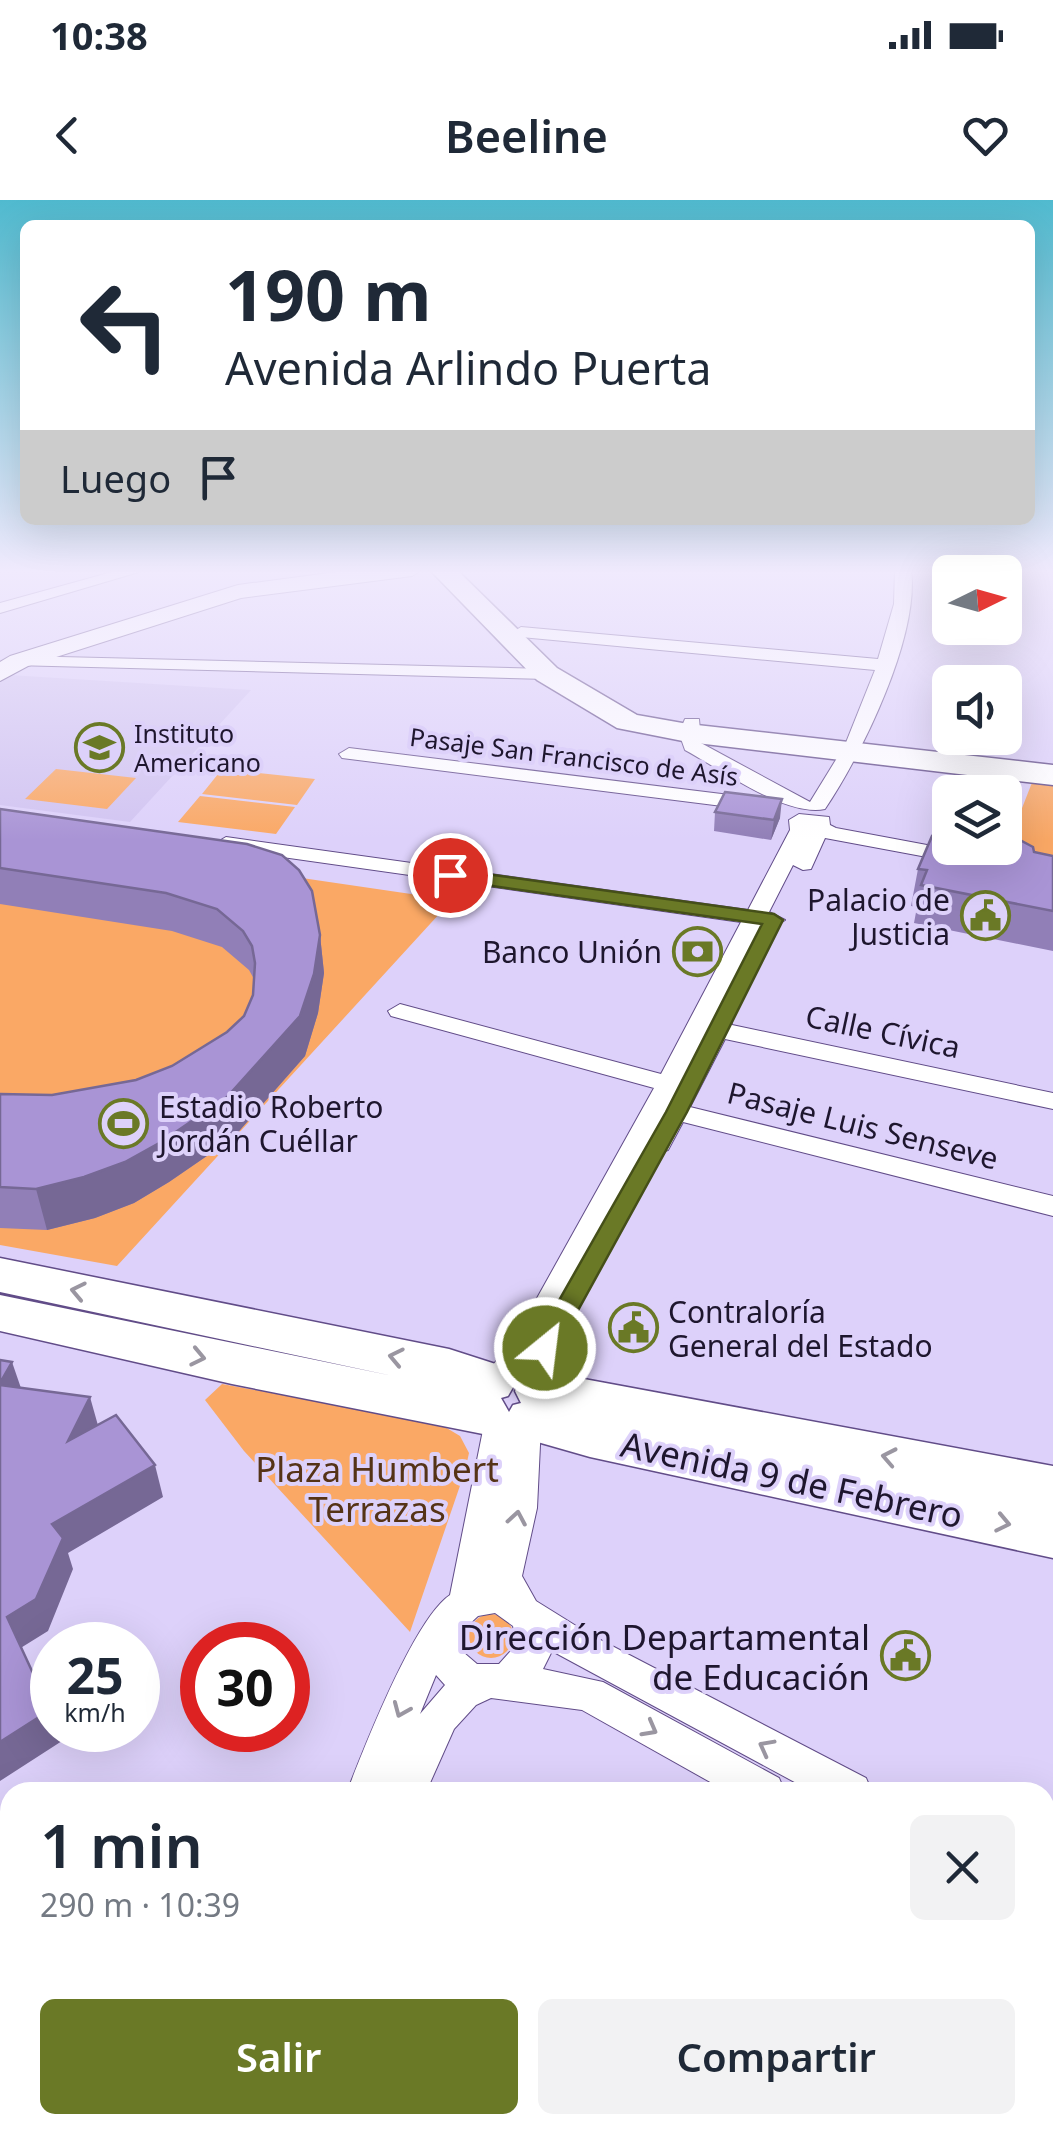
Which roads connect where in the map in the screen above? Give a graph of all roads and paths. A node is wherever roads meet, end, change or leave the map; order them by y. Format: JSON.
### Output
{"nodes":[{"id":1,"x":532,"y":659,"type":"edge"},
{"id":2,"x":555,"y":659,"type":"edge"},
{"id":3,"x":819,"y":659,"type":"edge"},
{"id":4,"x":885,"y":659,"type":"edge"},
{"id":5,"x":882,"y":665,"type":"junction"},
{"id":6,"x":10,"y":667,"type":"edge"},
{"id":7,"x":547,"y":674,"type":"junction"},
{"id":8,"x":690,"y":728,"type":"junction"},
{"id":9,"x":852,"y":747,"type":"junction"},
{"id":10,"x":349,"y":754,"type":"dead end"},
{"id":11,"x":1053,"y":764,"type":"edge"},
{"id":12,"x":1053,"y":775,"type":"edge"},
{"id":13,"x":811,"y":819,"type":"junction"},
{"id":14,"x":932,"y":842,"type":"edge"},
{"id":15,"x":208,"y":846,"type":"edge"},
{"id":16,"x":932,"y":847,"type":"edge"},
{"id":17,"x":761,"y":926,"type":"junction"},
{"id":18,"x":400,"y":1011,"type":"dead end"},
{"id":19,"x":708,"y":1028,"type":"junction"},
{"id":20,"x":667,"y":1101,"type":"junction"},
{"id":21,"x":1053,"y":1101,"type":"edge"},
{"id":22,"x":1053,"y":1206,"type":"edge"},
{"id":23,"x":0,"y":1275,"type":"edge"},
{"id":24,"x":0,"y":1313,"type":"edge"},
{"id":25,"x":513,"y":1402,"type":"junction"},
{"id":26,"x":1053,"y":1489,"type":"edge"},
{"id":27,"x":1053,"y":1534,"type":"edge"},
{"id":28,"x":467,"y":1602,"type":"junction"},
{"id":29,"x":525,"y":1612,"type":"junction"},
{"id":30,"x":442,"y":1632,"type":"junction"},
{"id":31,"x":485,"y":1681,"type":"junction"},
{"id":32,"x":371,"y":1782,"type":"edge"},
{"id":33,"x":410,"y":1782,"type":"edge"},
{"id":34,"x":747,"y":1782,"type":"edge"},
{"id":35,"x":833,"y":1782,"type":"edge"}],
"edges":[{"from":1,"to":7,"type":"main road"},
{"from":2,"to":8,"type":"main road"},
{"from":3,"to":5,"type":"street"},
{"from":4,"to":5,"type":"street"},
{"from":5,"to":9,"type":"street"},
{"from":6,"to":7,"type":"street"},
{"from":7,"to":8,"type":"main road"},
{"from":8,"to":9,"type":"main road"},
{"from":8,"to":13,"type":"street"},
{"from":9,"to":11,"type":"main road"},
{"from":9,"to":12,"type":"main road"},
{"from":9,"to":13,"type":"street"},
{"from":10,"to":13,"type":"street","name":"Pasaje San Francisco de Asís"},
{"from":13,"to":14,"type":"street"},
{"from":13,"to":16,"type":"street"},
{"from":13,"to":17,"type":"street"},
{"from":15,"to":17,"type":"street"},
{"from":17,"to":19,"type":"street"},
{"from":18,"to":20,"type":"street","name":"Pasaje Luis Senseve"},
{"from":19,"to":20,"type":"street"},
{"from":19,"to":21,"type":"street","name":"Calle Cívica"},
{"from":20,"to":22,"type":"street","name":"Pasaje Luis Senseve"},
{"from":20,"to":25,"type":"street"},
{"from":20,"to":25,"type":"street"},
{"from":25,"to":23,"type":"main road","name":"Avenida 9 de Febrero","one_way":true},
{"from":24,"to":25,"type":"main road","name":"Avenida 9 de Febrero","one_way":true},
{"from":26,"to":25,"type":"main road","name":"Avenida 9 de Febrero","one_way":true},
{"from":25,"to":27,"type":"main road","name":"Avenida 9 de Febrero","one_way":true},
{"from":25,"to":28,"type":"street"},
{"from":29,"to":25,"type":"street","one_way":true},
{"from":28,"to":29,"type":"street"},
{"from":28,"to":30,"type":"street"},
{"from":29,"to":31,"type":"street"},
{"from":35,"to":29,"type":"street","one_way":true},
{"from":30,"to":31,"type":"street"},
{"from":30,"to":32,"type":"street","one_way":true},
{"from":31,"to":33,"type":"street"},
{"from":31,"to":34,"type":"street","one_way":true}]}
